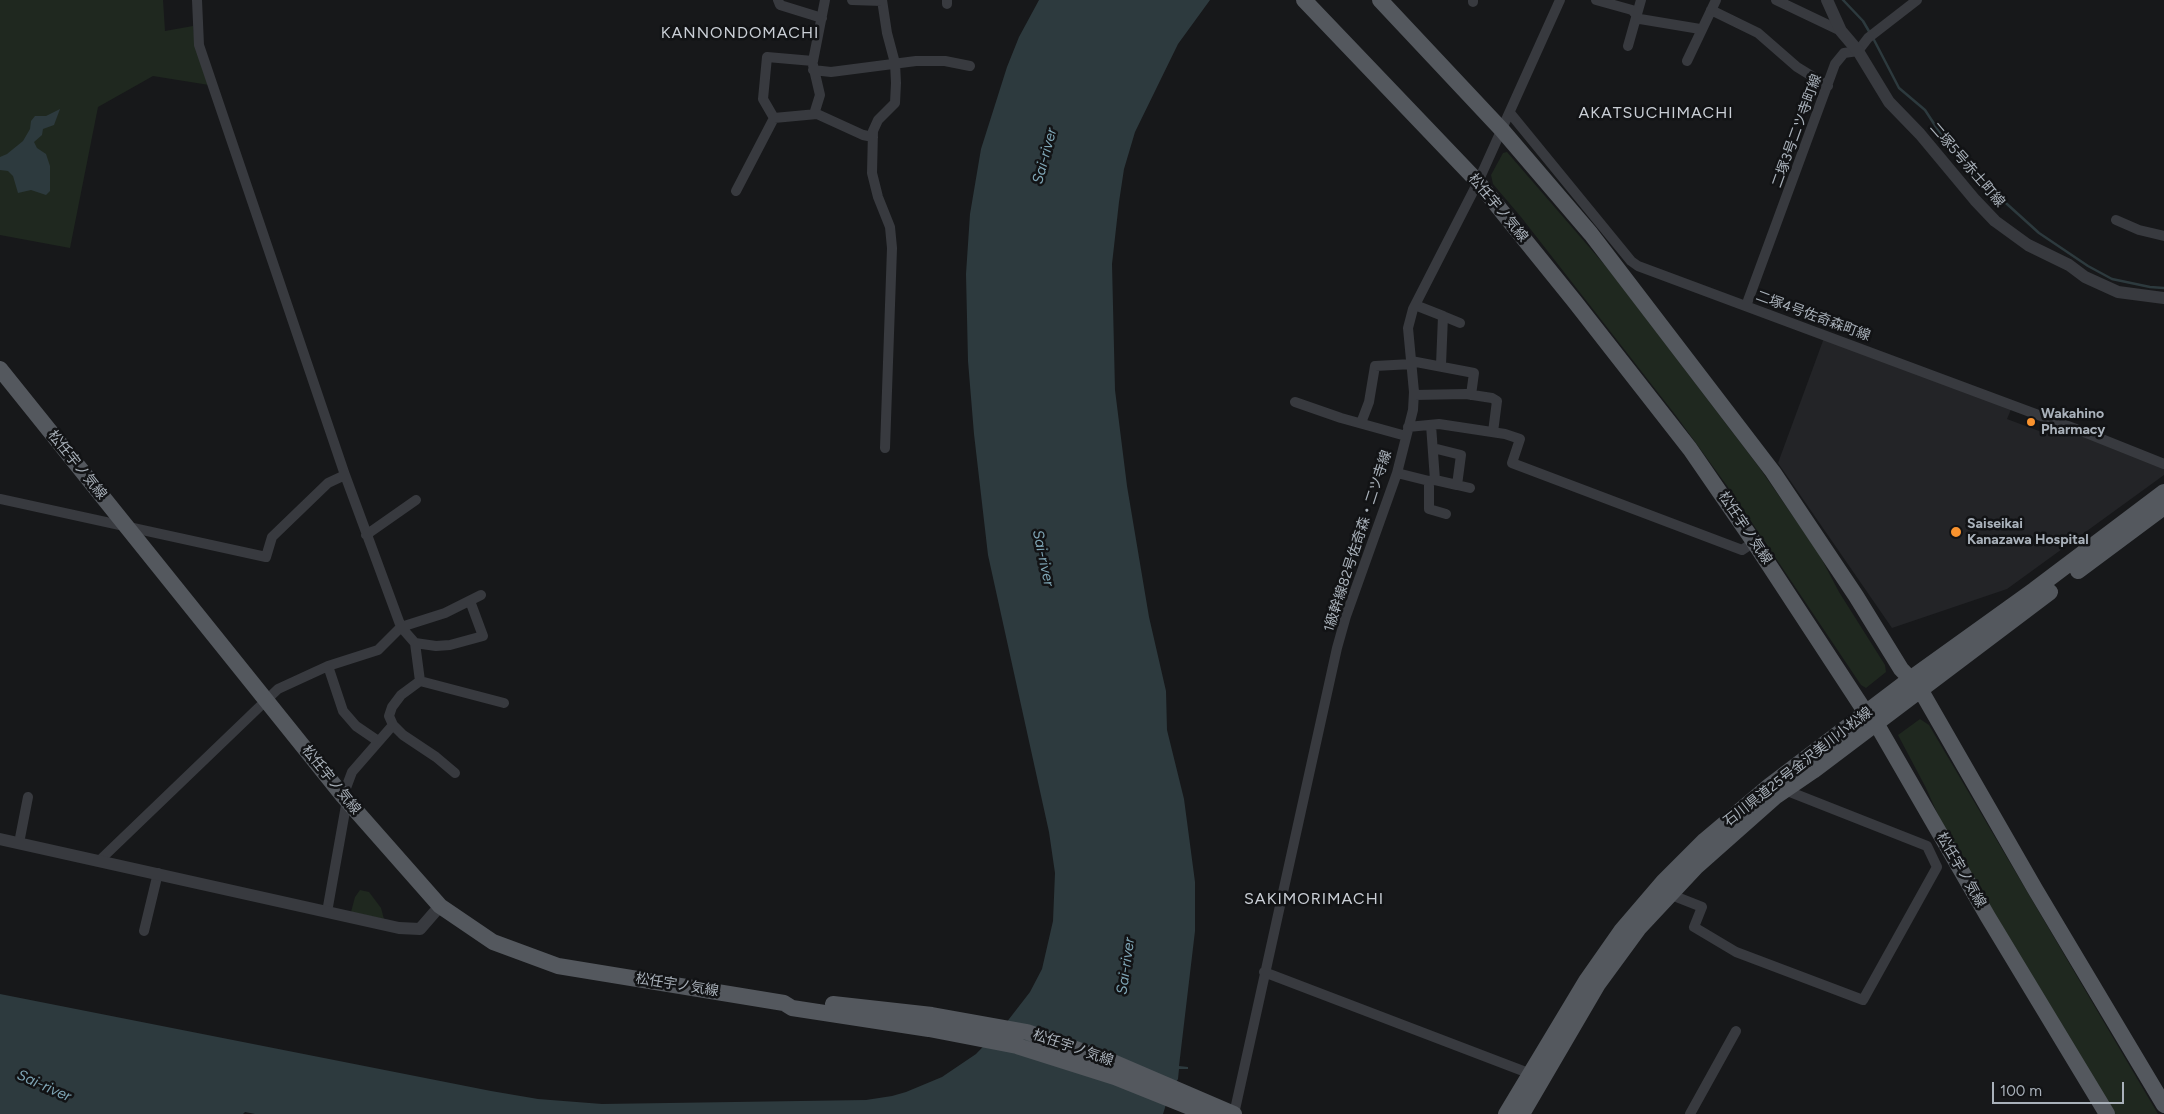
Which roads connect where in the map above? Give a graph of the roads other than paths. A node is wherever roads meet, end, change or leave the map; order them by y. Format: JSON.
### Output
{"nodes":[{"id":1,"x":197,"y":0,"type":"edge"},
{"id":2,"x":778,"y":0,"type":"edge"},
{"id":3,"x":825,"y":0,"type":"edge"},
{"id":4,"x":852,"y":0,"type":"edge"},
{"id":5,"x":1304,"y":0,"type":"edge"},
{"id":6,"x":1380,"y":0,"type":"edge"},
{"id":7,"x":1560,"y":0,"type":"edge"},
{"id":8,"x":1596,"y":0,"type":"edge"},
{"id":9,"x":1641,"y":0,"type":"edge"},
{"id":10,"x":1716,"y":0,"type":"edge"},
{"id":11,"x":1776,"y":0,"type":"edge"},
{"id":12,"x":1827,"y":0,"type":"edge"},
{"id":13,"x":1917,"y":0,"type":"edge"},
{"id":14,"x":882,"y":1,"type":"edge"},
{"id":15,"x":1710,"y":10,"type":"junction"},
{"id":16,"x":1637,"y":14,"type":"junction"},
{"id":17,"x":822,"y":18,"type":"junction"},
{"id":18,"x":1700,"y":30,"type":"junction"},
{"id":19,"x":1841,"y":31,"type":"junction"},
{"id":20,"x":1628,"y":46,"type":"dead end"},
{"id":21,"x":1858,"y":51,"type":"junction"},
{"id":22,"x":1687,"y":61,"type":"dead end"},
{"id":23,"x":895,"y":63,"type":"junction"},
{"id":24,"x":813,"y":65,"type":"junction"},
{"id":25,"x":970,"y":66,"type":"dead end"},
{"id":26,"x":1828,"y":86,"type":"junction"},
{"id":27,"x":1510,"y":113,"type":"junction"},
{"id":28,"x":817,"y":114,"type":"junction"},
{"id":29,"x":774,"y":118,"type":"junction"},
{"id":30,"x":1502,"y":130,"type":"junction"},
{"id":31,"x":873,"y":137,"type":"junction"},
{"id":32,"x":1478,"y":182,"type":"junction"},
{"id":33,"x":736,"y":191,"type":"dead end"},
{"id":34,"x":2116,"y":220,"type":"dead end"},
{"id":35,"x":2164,"y":236,"type":"edge"},
{"id":36,"x":1638,"y":266,"type":"junction"},
{"id":37,"x":1620,"y":271,"type":"junction"},
{"id":38,"x":2164,"y":298,"type":"edge"},
{"id":39,"x":1415,"y":305,"type":"junction"},
{"id":40,"x":1746,"y":306,"type":"junction"},
{"id":41,"x":1443,"y":316,"type":"junction"},
{"id":42,"x":1460,"y":323,"type":"dead end"},
{"id":43,"x":1411,"y":363,"type":"junction"},
{"id":44,"x":1441,"y":365,"type":"junction"},
{"id":45,"x":0,"y":370,"type":"edge"},
{"id":46,"x":1414,"y":395,"type":"junction"},
{"id":47,"x":1471,"y":395,"type":"junction"},
{"id":48,"x":1296,"y":402,"type":"dead end"},
{"id":49,"x":1361,"y":423,"type":"junction"},
{"id":50,"x":1431,"y":425,"type":"junction"},
{"id":51,"x":1407,"y":431,"type":"junction"},
{"id":52,"x":1493,"y":432,"type":"junction"},
{"id":53,"x":885,"y":448,"type":"dead end"},
{"id":54,"x":1432,"y":448,"type":"junction"},
{"id":55,"x":2164,"y":464,"type":"edge"},
{"id":56,"x":1398,"y":473,"type":"junction"},
{"id":57,"x":345,"y":475,"type":"junction"},
{"id":58,"x":1432,"y":480,"type":"junction"},
{"id":59,"x":1457,"y":485,"type":"junction"},
{"id":60,"x":1470,"y":488,"type":"dead end"},
{"id":61,"x":2164,"y":492,"type":"edge"},
{"id":62,"x":0,"y":499,"type":"edge"},
{"id":63,"x":416,"y":500,"type":"dead end"},
{"id":64,"x":2164,"y":507,"type":"edge"},
{"id":65,"x":1446,"y":514,"type":"dead end"},
{"id":66,"x":127,"y":527,"type":"junction"},
{"id":67,"x":366,"y":535,"type":"junction"},
{"id":68,"x":1754,"y":542,"type":"junction"},
{"id":69,"x":482,"y":595,"type":"dead end"},
{"id":70,"x":470,"y":601,"type":"junction"},
{"id":71,"x":401,"y":627,"type":"junction"},
{"id":72,"x":415,"y":643,"type":"junction"},
{"id":73,"x":328,"y":666,"type":"junction"},
{"id":74,"x":420,"y":681,"type":"junction"},
{"id":75,"x":1915,"y":684,"type":"junction"},
{"id":76,"x":266,"y":700,"type":"junction"},
{"id":77,"x":504,"y":703,"type":"dead end"},
{"id":78,"x":1871,"y":718,"type":"junction"},
{"id":79,"x":393,"y":725,"type":"junction"},
{"id":80,"x":378,"y":741,"type":"junction"},
{"id":81,"x":454,"y":773,"type":"dead end"},
{"id":82,"x":1785,"y":790,"type":"junction"},
{"id":83,"x":28,"y":797,"type":"dead end"},
{"id":84,"x":345,"y":798,"type":"junction"},
{"id":85,"x":0,"y":839,"type":"edge"},
{"id":86,"x":19,"y":843,"type":"junction"},
{"id":87,"x":100,"y":860,"type":"junction"},
{"id":88,"x":158,"y":873,"type":"junction"},
{"id":89,"x":1669,"y":894,"type":"junction"},
{"id":90,"x":440,"y":906,"type":"junction"},
{"id":91,"x":327,"y":912,"type":"junction"},
{"id":92,"x":144,"y":931,"type":"dead end"},
{"id":93,"x":1264,"y":972,"type":"junction"},
{"id":94,"x":1736,"y":1030,"type":"dead end"},
{"id":95,"x":1531,"y":1074,"type":"junction"},
{"id":96,"x":1189,"y":1100,"type":"junction"},
{"id":97,"x":2164,"y":1105,"type":"edge"},
{"id":98,"x":1207,"y":1114,"type":"edge"},
{"id":99,"x":1234,"y":1114,"type":"edge"},
{"id":100,"x":1506,"y":1114,"type":"edge"},
{"id":101,"x":1522,"y":1114,"type":"edge"},
{"id":102,"x":1690,"y":1114,"type":"edge"},
{"id":103,"x":2107,"y":1114,"type":"edge"}],
"edges":[{"from":1,"to":57,"type":"street"},
{"from":2,"to":17,"type":"street"},
{"from":3,"to":17,"type":"street"},
{"from":4,"to":14,"type":"street"},
{"from":5,"to":32,"type":"main road","name":"松任宇ノ気線"},
{"from":6,"to":30,"type":"main road"},
{"from":7,"to":27,"type":"street","name":"1級幹線82号佐奇森・二ツ寺線"},
{"from":8,"to":16,"type":"street"},
{"from":9,"to":16,"type":"street"},
{"from":10,"to":15,"type":"street"},
{"from":11,"to":19,"type":"street"},
{"from":12,"to":19,"type":"street","name":"二塚5号赤土町線"},
{"from":13,"to":21,"type":"street","name":"二塚3号二ツ寺町線"},
{"from":14,"to":23,"type":"street"},
{"from":15,"to":18,"type":"street"},
{"from":15,"to":26,"type":"street"},
{"from":16,"to":18,"type":"street"},
{"from":16,"to":20,"type":"street"},
{"from":17,"to":24,"type":"street"},
{"from":18,"to":22,"type":"street"},
{"from":19,"to":21,"type":"street","name":"二塚5号赤土町線"},
{"from":21,"to":26,"type":"street","name":"二塚3号二ツ寺町線"},
{"from":21,"to":38,"type":"street","name":"二塚5号赤土町線"},
{"from":23,"to":24,"type":"street"},
{"from":23,"to":25,"type":"street"},
{"from":23,"to":31,"type":"street"},
{"from":24,"to":28,"type":"street"},
{"from":24,"to":29,"type":"street"},
{"from":26,"to":40,"type":"street","name":"二塚3号二ツ寺町線"},
{"from":27,"to":30,"type":"street","name":"1級幹線82号佐奇森・二ツ寺線"},
{"from":27,"to":36,"type":"street","name":"二塚4号佐奇森町線"},
{"from":28,"to":29,"type":"street"},
{"from":28,"to":31,"type":"street"},
{"from":29,"to":33,"type":"street"},
{"from":30,"to":32,"type":"street","name":"1級幹線82号佐奇森・二ツ寺線"},
{"from":30,"to":37,"type":"main road"},
{"from":31,"to":53,"type":"street"},
{"from":32,"to":39,"type":"street","name":"1級幹線82号佐奇森・二ツ寺線"},
{"from":32,"to":68,"type":"main road","name":"松任宇ノ気線"},
{"from":34,"to":35,"type":"street"},
{"from":36,"to":37,"type":"street"},
{"from":36,"to":40,"type":"street","name":"二塚4号佐奇森町線"},
{"from":37,"to":75,"type":"main road"},
{"from":39,"to":41,"type":"street"},
{"from":39,"to":43,"type":"street","name":"1級幹線82号佐奇森・二ツ寺線"},
{"from":40,"to":55,"type":"street","name":"二塚4号佐奇森町線"},
{"from":41,"to":42,"type":"street"},
{"from":41,"to":44,"type":"street"},
{"from":43,"to":44,"type":"street"},
{"from":43,"to":46,"type":"street","name":"1級幹線82号佐奇森・二ツ寺線"},
{"from":43,"to":49,"type":"street"},
{"from":44,"to":47,"type":"street"},
{"from":45,"to":66,"type":"main road","name":"松任宇ノ気線"},
{"from":46,"to":47,"type":"street"},
{"from":46,"to":51,"type":"street","name":"1級幹線82号佐奇森・二ツ寺線"},
{"from":47,"to":52,"type":"street"},
{"from":48,"to":49,"type":"street"},
{"from":49,"to":51,"type":"street"},
{"from":50,"to":51,"type":"street"},
{"from":50,"to":52,"type":"street"},
{"from":50,"to":54,"type":"street"},
{"from":51,"to":56,"type":"street","name":"1級幹線82号佐奇森・二ツ寺線"},
{"from":52,"to":68,"type":"street"},
{"from":54,"to":58,"type":"street"},
{"from":54,"to":59,"type":"street"},
{"from":56,"to":58,"type":"street"},
{"from":56,"to":93,"type":"street","name":"1級幹線82号佐奇森・二ツ寺線"},
{"from":57,"to":66,"type":"street"},
{"from":57,"to":67,"type":"street"},
{"from":58,"to":59,"type":"street"},
{"from":58,"to":65,"type":"street"},
{"from":59,"to":60,"type":"street"},
{"from":61,"to":75,"type":"main road","name":"石川県道25号金沢美川小松線"},
{"from":62,"to":66,"type":"street"},
{"from":63,"to":67,"type":"street"},
{"from":64,"to":75,"type":"main road","name":"石川県道25号金沢美川小松線"},
{"from":66,"to":76,"type":"main road","name":"松任宇ノ気線"},
{"from":67,"to":71,"type":"street"},
{"from":68,"to":78,"type":"main road","name":"松任宇ノ気線"},
{"from":69,"to":70,"type":"street"},
{"from":70,"to":71,"type":"street"},
{"from":70,"to":72,"type":"street"},
{"from":71,"to":72,"type":"street"},
{"from":71,"to":73,"type":"street"},
{"from":72,"to":74,"type":"street"},
{"from":73,"to":76,"type":"street"},
{"from":73,"to":80,"type":"street"},
{"from":74,"to":77,"type":"street"},
{"from":74,"to":79,"type":"street"},
{"from":75,"to":78,"type":"main road","name":"石川県道25号金沢美川小松線"},
{"from":75,"to":97,"type":"main road"},
{"from":76,"to":84,"type":"main road","name":"松任宇ノ気線"},
{"from":76,"to":87,"type":"street"},
{"from":78,"to":82,"type":"main road","name":"石川県道25号金沢美川小松線"},
{"from":78,"to":95,"type":"main road","name":"石川県道25号金沢美川小松線"},
{"from":78,"to":103,"type":"main road","name":"松任宇ノ気線"},
{"from":79,"to":80,"type":"street"},
{"from":79,"to":81,"type":"street"},
{"from":80,"to":84,"type":"street"},
{"from":82,"to":89,"type":"main road","name":"石川県道25号金沢美川小松線"},
{"from":82,"to":89,"type":"street"},
{"from":83,"to":86,"type":"street"},
{"from":84,"to":90,"type":"main road","name":"松任宇ノ気線"},
{"from":84,"to":91,"type":"street"},
{"from":85,"to":86,"type":"street"},
{"from":86,"to":87,"type":"street"},
{"from":87,"to":88,"type":"street"},
{"from":88,"to":91,"type":"street"},
{"from":88,"to":92,"type":"street"},
{"from":89,"to":101,"type":"main road","name":"石川県道25号金沢美川小松線"},
{"from":90,"to":91,"type":"street"},
{"from":90,"to":96,"type":"main road","name":"松任宇ノ気線"},
{"from":93,"to":95,"type":"street"},
{"from":93,"to":99,"type":"street","name":"1級幹線82号佐奇森・二ツ寺線"},
{"from":94,"to":102,"type":"street"},
{"from":95,"to":100,"type":"main road","name":"石川県道25号金沢美川小松線"},
{"from":96,"to":98,"type":"main road","name":"松任宇ノ気線"},
{"from":96,"to":99,"type":"main road","name":"松任宇ノ気線"}]}
